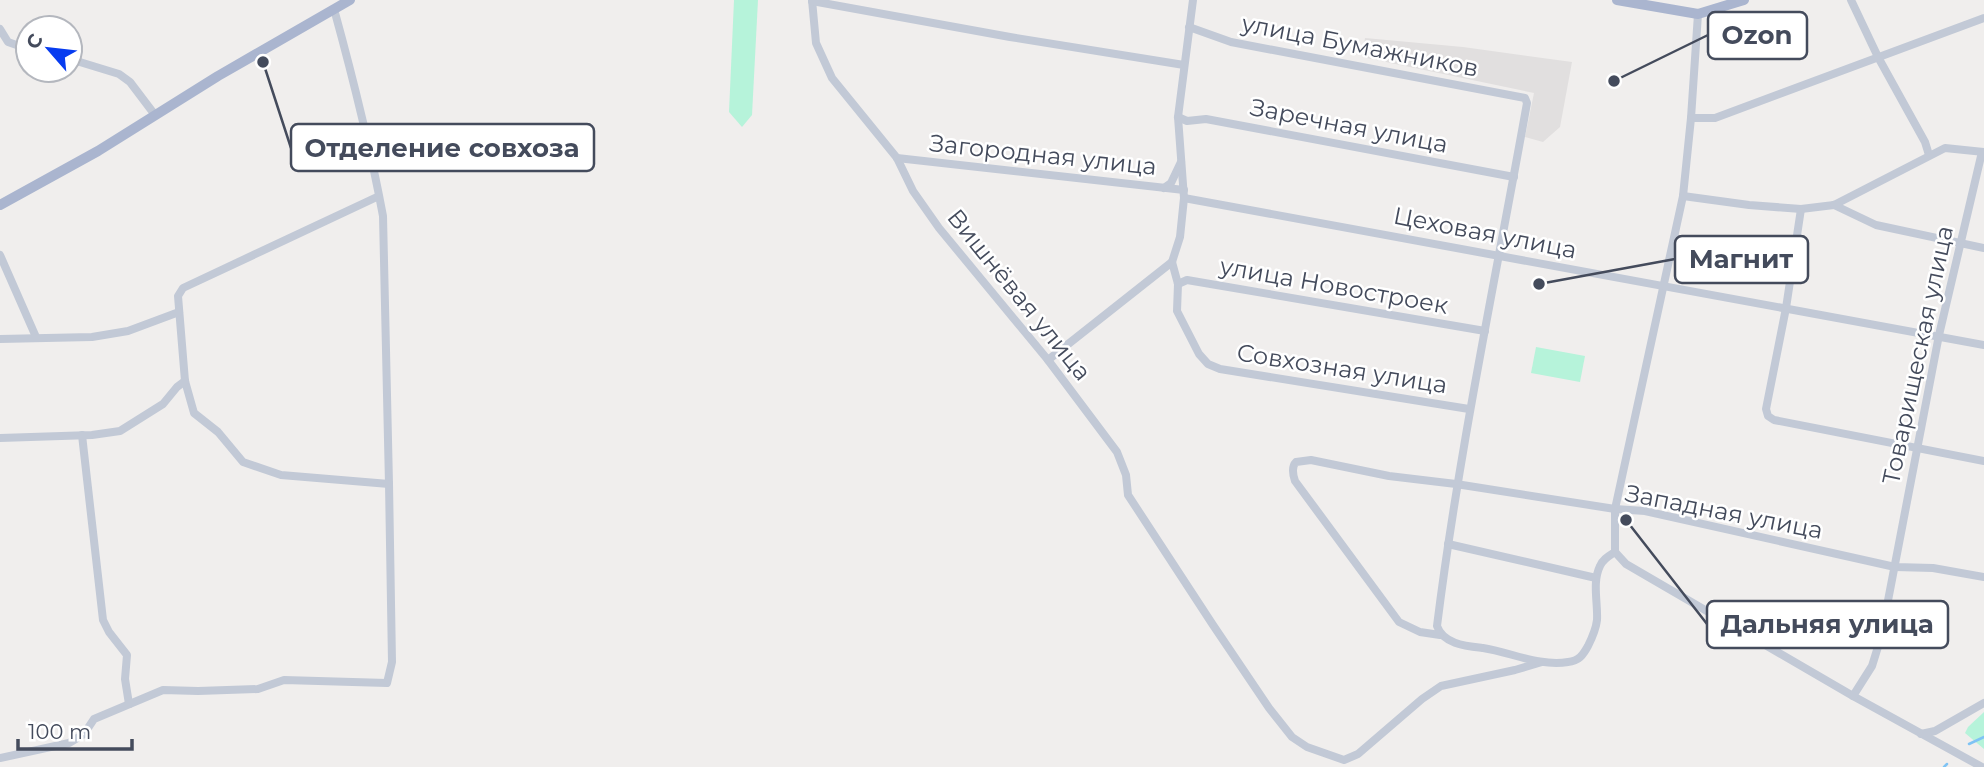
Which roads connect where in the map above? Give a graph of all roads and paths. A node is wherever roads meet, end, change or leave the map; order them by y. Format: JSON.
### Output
{"nodes":[{"id":1,"x":350,"y":0,"type":"edge"},
{"id":2,"x":812,"y":0,"type":"edge"},
{"id":3,"x":1193,"y":0,"type":"edge"},
{"id":4,"x":1617,"y":0,"type":"edge"},
{"id":5,"x":1744,"y":0,"type":"edge"},
{"id":6,"x":1851,"y":0,"type":"edge"},
{"id":7,"x":334,"y":9,"type":"junction"},
{"id":8,"x":1698,"y":14,"type":"junction"},
{"id":9,"x":1984,"y":18,"type":"edge"},
{"id":10,"x":1189,"y":27,"type":"junction"},
{"id":11,"x":0,"y":29,"type":"edge"},
{"id":12,"x":14,"y":44,"type":"edge"},
{"id":13,"x":1878,"y":57,"type":"junction"},
{"id":14,"x":84,"y":63,"type":"edge"},
{"id":15,"x":1184,"y":65,"type":"junction"},
{"id":16,"x":155,"y":115,"type":"junction"},
{"id":17,"x":1178,"y":117,"type":"junction"},
{"id":18,"x":1692,"y":118,"type":"junction"},
{"id":19,"x":1983,"y":152,"type":"edge"},
{"id":20,"x":1929,"y":155,"type":"junction"},
{"id":21,"x":897,"y":158,"type":"junction"},
{"id":22,"x":1182,"y":160,"type":"junction"},
{"id":23,"x":1514,"y":177,"type":"junction"},
{"id":24,"x":1164,"y":188,"type":"junction"},
{"id":25,"x":1184,"y":194,"type":"junction"},
{"id":26,"x":1683,"y":196,"type":"junction"},
{"id":27,"x":379,"y":197,"type":"junction"},
{"id":28,"x":0,"y":205,"type":"edge"},
{"id":29,"x":1834,"y":205,"type":"junction"},
{"id":30,"x":1801,"y":209,"type":"junction"},
{"id":31,"x":1959,"y":243,"type":"junction"},
{"id":32,"x":1984,"y":248,"type":"edge"},
{"id":33,"x":0,"y":255,"type":"edge"},
{"id":34,"x":1500,"y":255,"type":"junction"},
{"id":35,"x":1172,"y":262,"type":"junction"},
{"id":36,"x":1178,"y":284,"type":"junction"},
{"id":37,"x":1663,"y":287,"type":"junction"},
{"id":38,"x":1786,"y":308,"type":"junction"},
{"id":39,"x":179,"y":312,"type":"junction"},
{"id":40,"x":1485,"y":331,"type":"junction"},
{"id":41,"x":1939,"y":335,"type":"junction"},
{"id":42,"x":36,"y":337,"type":"junction"},
{"id":43,"x":0,"y":339,"type":"edge"},
{"id":44,"x":1984,"y":345,"type":"edge"},
{"id":45,"x":1048,"y":360,"type":"junction"},
{"id":46,"x":185,"y":381,"type":"junction"},
{"id":47,"x":1469,"y":409,"type":"junction"},
{"id":48,"x":82,"y":435,"type":"junction"},
{"id":49,"x":0,"y":438,"type":"edge"},
{"id":50,"x":1918,"y":448,"type":"junction"},
{"id":51,"x":1984,"y":461,"type":"edge"},
{"id":52,"x":389,"y":484,"type":"junction"},
{"id":53,"x":1456,"y":484,"type":"junction"},
{"id":54,"x":1615,"y":509,"type":"junction"},
{"id":55,"x":1448,"y":544,"type":"junction"},
{"id":56,"x":1615,"y":552,"type":"junction"},
{"id":57,"x":1895,"y":567,"type":"junction"},
{"id":58,"x":1984,"y":577,"type":"edge"},
{"id":59,"x":1596,"y":578,"type":"junction"},
{"id":60,"x":1438,"y":630,"type":"junction"},
{"id":61,"x":1542,"y":662,"type":"junction"},
{"id":62,"x":1853,"y":696,"type":"junction"},
{"id":63,"x":1984,"y":703,"type":"edge"},
{"id":64,"x":129,"y":704,"type":"junction"},
{"id":65,"x":1921,"y":734,"type":"junction"},
{"id":66,"x":0,"y":758,"type":"edge"},
{"id":67,"x":1982,"y":767,"type":"edge"}],
"edges":[{"from":1,"to":7,"type":"main road"},
{"from":2,"to":15,"type":"street"},
{"from":2,"to":21,"type":"street","name":"Вишнёвая улица"},
{"from":3,"to":10,"type":"street"},
{"from":4,"to":8,"type":"main road"},
{"from":5,"to":8,"type":"main road"},
{"from":6,"to":13,"type":"street"},
{"from":7,"to":16,"type":"main road"},
{"from":7,"to":27,"type":"street"},
{"from":8,"to":18,"type":"street"},
{"from":9,"to":13,"type":"street"},
{"from":10,"to":15,"type":"street"},
{"from":10,"to":23,"type":"street","name":"улица Бумажников"},
{"from":11,"to":12,"type":"street"},
{"from":13,"to":18,"type":"street"},
{"from":13,"to":20,"type":"street"},
{"from":14,"to":16,"type":"street"},
{"from":15,"to":17,"type":"street"},
{"from":16,"to":28,"type":"main road"},
{"from":17,"to":22,"type":"street"},
{"from":17,"to":23,"type":"street","name":"Заречная улица"},
{"from":18,"to":26,"type":"street"},
{"from":19,"to":20,"type":"street"},
{"from":19,"to":31,"type":"street","name":"Товарищеская улица"},
{"from":20,"to":29,"type":"street"},
{"from":21,"to":24,"type":"street","name":"Загородная улица"},
{"from":21,"to":45,"type":"street","name":"Вишнёвая улица"},
{"from":22,"to":24,"type":"street"},
{"from":22,"to":25,"type":"street"},
{"from":23,"to":34,"type":"street"},
{"from":24,"to":25,"type":"street","name":"Загородная улица"},
{"from":25,"to":34,"type":"street","name":"Цеховая улица"},
{"from":25,"to":35,"type":"street"},
{"from":26,"to":30,"type":"street"},
{"from":26,"to":37,"type":"street"},
{"from":27,"to":39,"type":"street"},
{"from":27,"to":52,"type":"street"},
{"from":29,"to":30,"type":"street"},
{"from":29,"to":31,"type":"street"},
{"from":30,"to":38,"type":"street"},
{"from":31,"to":32,"type":"street"},
{"from":31,"to":41,"type":"street","name":"Товарищеская улица"},
{"from":33,"to":42,"type":"street"},
{"from":34,"to":37,"type":"street","name":"Цеховая улица"},
{"from":34,"to":40,"type":"street"},
{"from":35,"to":36,"type":"street","name":"Совхозная улица"},
{"from":35,"to":45,"type":"street"},
{"from":36,"to":40,"type":"street","name":"улица Новостроек"},
{"from":36,"to":47,"type":"street","name":"Совхозная улица"},
{"from":37,"to":38,"type":"street","name":"Цеховая улица"},
{"from":37,"to":54,"type":"street"},
{"from":38,"to":41,"type":"street","name":"Цеховая улица"},
{"from":38,"to":50,"type":"street"},
{"from":39,"to":42,"type":"street"},
{"from":39,"to":46,"type":"street"},
{"from":40,"to":47,"type":"street"},
{"from":41,"to":44,"type":"street","name":"Цеховая улица"},
{"from":41,"to":50,"type":"street","name":"Товарищеская улица"},
{"from":42,"to":43,"type":"street"},
{"from":45,"to":61,"type":"street","name":"Вишнёвая улица"},
{"from":46,"to":48,"type":"street"},
{"from":46,"to":52,"type":"street"},
{"from":47,"to":53,"type":"street"},
{"from":48,"to":49,"type":"street"},
{"from":48,"to":64,"type":"street"},
{"from":50,"to":51,"type":"street"},
{"from":50,"to":57,"type":"street","name":"Товарищеская улица"},
{"from":52,"to":64,"type":"street"},
{"from":53,"to":54,"type":"street","name":"Западная улица"},
{"from":53,"to":55,"type":"street"},
{"from":53,"to":60,"type":"street"},
{"from":54,"to":56,"type":"street"},
{"from":54,"to":57,"type":"street","name":"Западная улица"},
{"from":55,"to":59,"type":"street"},
{"from":55,"to":60,"type":"street"},
{"from":56,"to":59,"type":"street"},
{"from":56,"to":62,"type":"street"},
{"from":57,"to":58,"type":"street","name":"Западная улица"},
{"from":57,"to":62,"type":"street","name":"Товарищеская улица"},
{"from":59,"to":61,"type":"street"},
{"from":60,"to":61,"type":"street"},
{"from":62,"to":65,"type":"street"},
{"from":63,"to":65,"type":"street"},
{"from":64,"to":66,"type":"street"},
{"from":65,"to":67,"type":"street"}]}
